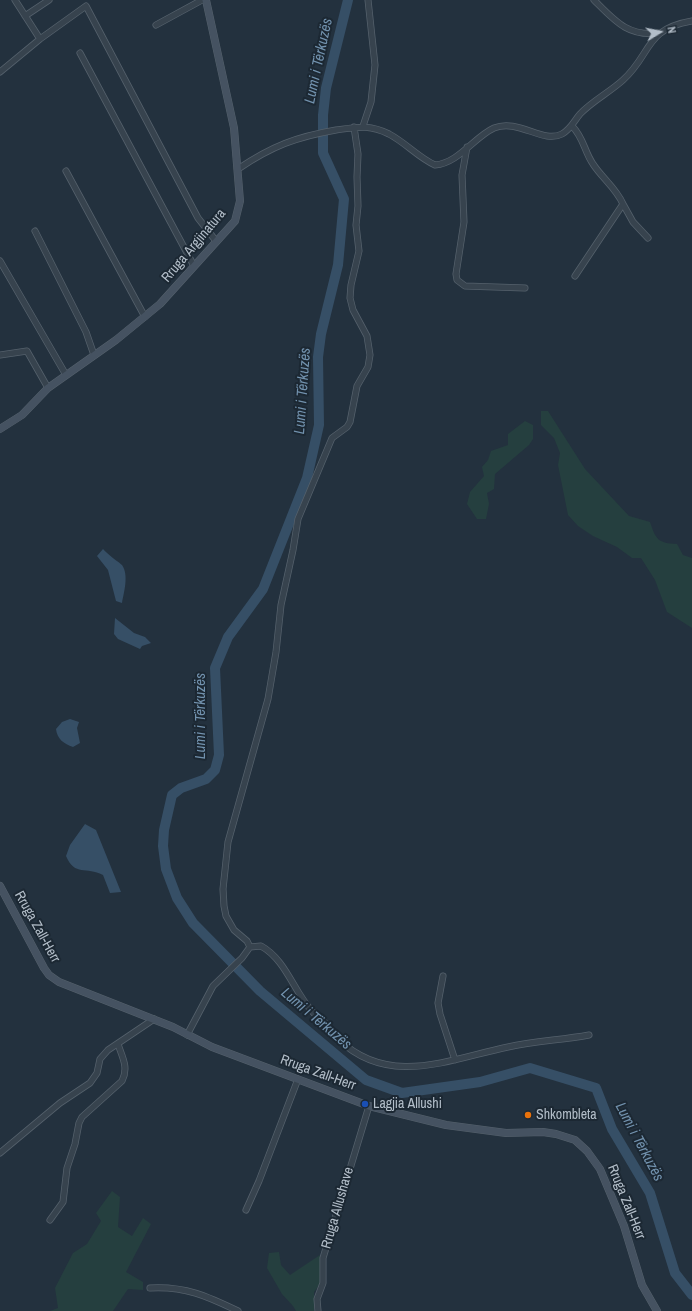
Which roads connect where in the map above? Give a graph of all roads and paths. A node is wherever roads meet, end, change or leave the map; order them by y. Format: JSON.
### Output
{"nodes":[{"id":1,"x":15,"y":0,"type":"edge"},
{"id":2,"x":49,"y":0,"type":"edge"},
{"id":3,"x":202,"y":0,"type":"edge"},
{"id":4,"x":206,"y":0,"type":"edge"},
{"id":5,"x":368,"y":0,"type":"edge"},
{"id":6,"x":594,"y":0,"type":"edge"},
{"id":7,"x":25,"y":16,"type":"junction"},
{"id":8,"x":692,"y":21,"type":"edge"},
{"id":9,"x":156,"y":25,"type":"dead end"},
{"id":10,"x":637,"y":33,"type":"junction"},
{"id":11,"x":659,"y":33,"type":"junction"},
{"id":12,"x":40,"y":39,"type":"junction"},
{"id":13,"x":647,"y":45,"type":"junction"},
{"id":14,"x":80,"y":53,"type":"dead end"},
{"id":15,"x":0,"y":72,"type":"edge"},
{"id":16,"x":363,"y":126,"type":"junction"},
{"id":17,"x":572,"y":126,"type":"junction"},
{"id":18,"x":354,"y":127,"type":"junction"},
{"id":19,"x":467,"y":147,"type":"junction"},
{"id":20,"x":238,"y":170,"type":"junction"},
{"id":21,"x":66,"y":171,"type":"dead end"},
{"id":22,"x":623,"y":204,"type":"junction"},
{"id":23,"x":35,"y":231,"type":"dead end"},
{"id":24,"x":648,"y":238,"type":"dead end"},
{"id":25,"x":216,"y":240,"type":"junction"},
{"id":26,"x":0,"y":261,"type":"edge"},
{"id":27,"x":194,"y":266,"type":"junction"},
{"id":28,"x":2,"y":268,"type":"edge"},
{"id":29,"x":576,"y":276,"type":"dead end"},
{"id":30,"x":525,"y":288,"type":"dead end"},
{"id":31,"x":146,"y":317,"type":"junction"},
{"id":32,"x":0,"y":355,"type":"edge"},
{"id":33,"x":94,"y":355,"type":"junction"},
{"id":34,"x":66,"y":375,"type":"junction"},
{"id":35,"x":48,"y":388,"type":"junction"},
{"id":36,"x":0,"y":429,"type":"edge"},
{"id":37,"x":0,"y":886,"type":"edge"},
{"id":38,"x":250,"y":947,"type":"junction"},
{"id":39,"x":443,"y":976,"type":"dead end"},
{"id":40,"x":154,"y":1020,"type":"junction"},
{"id":41,"x":188,"y":1034,"type":"junction"},
{"id":42,"x":589,"y":1035,"type":"dead end"},
{"id":43,"x":118,"y":1044,"type":"junction"},
{"id":44,"x":455,"y":1060,"type":"junction"},
{"id":45,"x":298,"y":1079,"type":"junction"},
{"id":46,"x":369,"y":1106,"type":"junction"},
{"id":47,"x":0,"y":1153,"type":"edge"},
{"id":48,"x":246,"y":1210,"type":"dead end"},
{"id":49,"x":50,"y":1220,"type":"dead end"},
{"id":50,"x":150,"y":1288,"type":"dead end"},
{"id":51,"x":238,"y":1311,"type":"edge"},
{"id":52,"x":318,"y":1311,"type":"edge"},
{"id":53,"x":657,"y":1311,"type":"edge"}],
"edges":[{"from":1,"to":7,"type":"street"},
{"from":2,"to":7,"type":"street"},
{"from":3,"to":9,"type":"street"},
{"from":4,"to":20,"type":"main road","name":"Rruga Argjinatura"},
{"from":5,"to":16,"type":"street"},
{"from":6,"to":10,"type":"street"},
{"from":7,"to":12,"type":"street"},
{"from":8,"to":11,"type":"street"},
{"from":10,"to":11,"type":"street"},
{"from":10,"to":13,"type":"street"},
{"from":11,"to":13,"type":"street"},
{"from":12,"to":15,"type":"street"},
{"from":12,"to":25,"type":"street"},
{"from":13,"to":17,"type":"street"},
{"from":14,"to":27,"type":"street"},
{"from":16,"to":18,"type":"street"},
{"from":16,"to":19,"type":"street"},
{"from":17,"to":19,"type":"street"},
{"from":17,"to":22,"type":"street"},
{"from":18,"to":20,"type":"street"},
{"from":18,"to":38,"type":"street"},
{"from":19,"to":30,"type":"street"},
{"from":20,"to":25,"type":"main road","name":"Rruga Argjinatura"},
{"from":21,"to":31,"type":"street"},
{"from":22,"to":24,"type":"street"},
{"from":22,"to":29,"type":"street"},
{"from":23,"to":33,"type":"street"},
{"from":25,"to":27,"type":"main road","name":"Rruga Argjinatura"},
{"from":26,"to":28,"type":"street"},
{"from":27,"to":31,"type":"main road","name":"Rruga Argjinatura"},
{"from":28,"to":34,"type":"street"},
{"from":31,"to":33,"type":"main road","name":"Rruga Argjinatura"},
{"from":32,"to":35,"type":"street"},
{"from":33,"to":34,"type":"main road","name":"Rruga Argjinatura"},
{"from":34,"to":35,"type":"main road","name":"Rruga Argjinatura"},
{"from":35,"to":36,"type":"main road","name":"Rruga Argjinatura"},
{"from":37,"to":40,"type":"main road","name":"Rruga Zall-Herr"},
{"from":38,"to":41,"type":"street"},
{"from":38,"to":44,"type":"street"},
{"from":39,"to":44,"type":"street"},
{"from":40,"to":41,"type":"main road","name":"Rruga Zall-Herr"},
{"from":40,"to":43,"type":"street"},
{"from":41,"to":45,"type":"main road","name":"Rruga Zall-Herr"},
{"from":42,"to":44,"type":"street"},
{"from":43,"to":47,"type":"street"},
{"from":43,"to":49,"type":"street"},
{"from":45,"to":46,"type":"main road","name":"Rruga Zall-Herr"},
{"from":45,"to":48,"type":"street"},
{"from":46,"to":52,"type":"street","name":"Rruga Allushave"},
{"from":46,"to":53,"type":"main road","name":"Rruga Zall-Herr"},
{"from":50,"to":51,"type":"street"}]}
